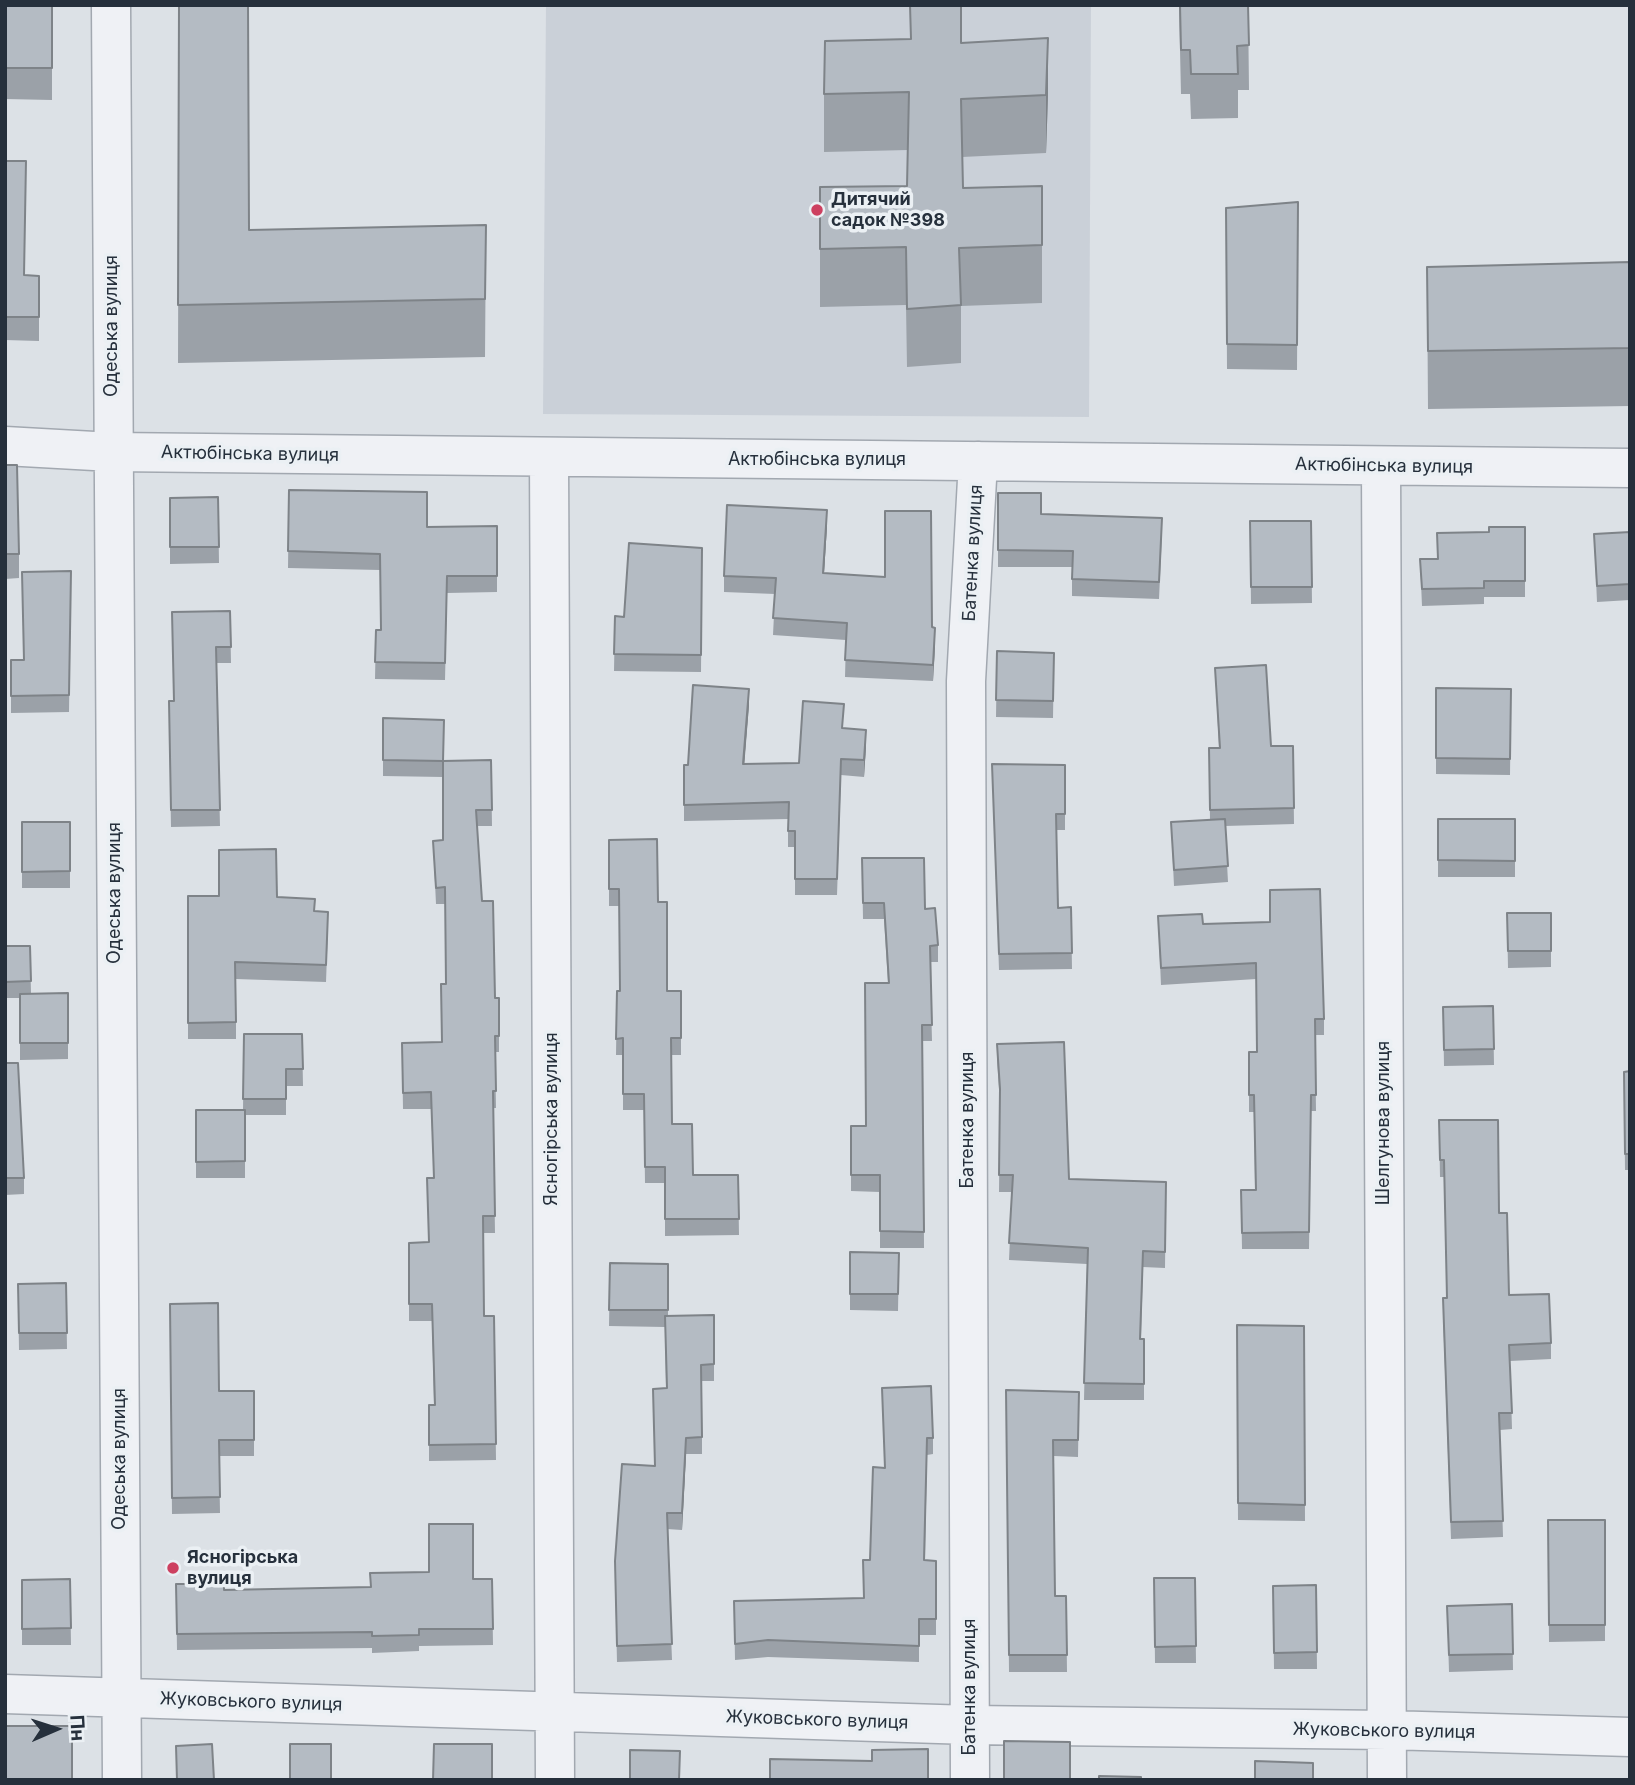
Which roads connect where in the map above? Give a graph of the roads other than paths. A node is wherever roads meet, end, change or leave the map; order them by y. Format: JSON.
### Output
{"nodes":[{"id":1,"x":111,"y":5,"type":"edge"},
{"id":2,"x":5,"y":446,"type":"edge"},
{"id":3,"x":112,"y":452,"type":"junction"},
{"id":4,"x":549,"y":458,"type":"junction"},
{"id":5,"x":978,"y":461,"type":"junction"},
{"id":6,"x":1381,"y":467,"type":"junction"},
{"id":7,"x":1630,"y":468,"type":"edge"},
{"id":8,"x":5,"y":1694,"type":"edge"},
{"id":9,"x":122,"y":1698,"type":"junction"},
{"id":10,"x":555,"y":1712,"type":"junction"},
{"id":11,"x":970,"y":1725,"type":"junction"},
{"id":12,"x":1387,"y":1730,"type":"junction"},
{"id":13,"x":1630,"y":1737,"type":"edge"},
{"id":14,"x":122,"y":1780,"type":"edge"},
{"id":15,"x":555,"y":1780,"type":"edge"},
{"id":16,"x":970,"y":1780,"type":"edge"},
{"id":17,"x":1387,"y":1780,"type":"edge"}],
"edges":[{"from":1,"to":3,"type":"street","name":"Одеська вулиця"},
{"from":2,"to":3,"type":"street","name":"Актюбінська вулиця"},
{"from":3,"to":4,"type":"street","name":"Актюбінська вулиця"},
{"from":3,"to":9,"type":"street","name":"Одеська вулиця"},
{"from":4,"to":5,"type":"street","name":"Актюбінська вулиця"},
{"from":4,"to":10,"type":"street","name":"Ясногірська вулиця"},
{"from":5,"to":6,"type":"street","name":"Актюбінська вулиця"},
{"from":5,"to":11,"type":"street","name":"Батенка вулиця"},
{"from":6,"to":7,"type":"street","name":"Актюбінська вулиця"},
{"from":6,"to":12,"type":"street","name":"Шелгунова вулиця"},
{"from":8,"to":9,"type":"street","name":"Жуковського вулиця"},
{"from":9,"to":10,"type":"street","name":"Жуковського вулиця"},
{"from":9,"to":14,"type":"street","name":"Одеська вулиця"},
{"from":10,"to":11,"type":"street","name":"Жуковського вулиця"},
{"from":10,"to":15,"type":"street","name":"Ясногірська вулиця"},
{"from":11,"to":12,"type":"street","name":"Жуковського вулиця"},
{"from":11,"to":16,"type":"street","name":"Батенка вулиця"},
{"from":12,"to":13,"type":"street","name":"Жуковського вулиця"},
{"from":12,"to":17,"type":"street","name":"Шелгунова вулиця"}]}
